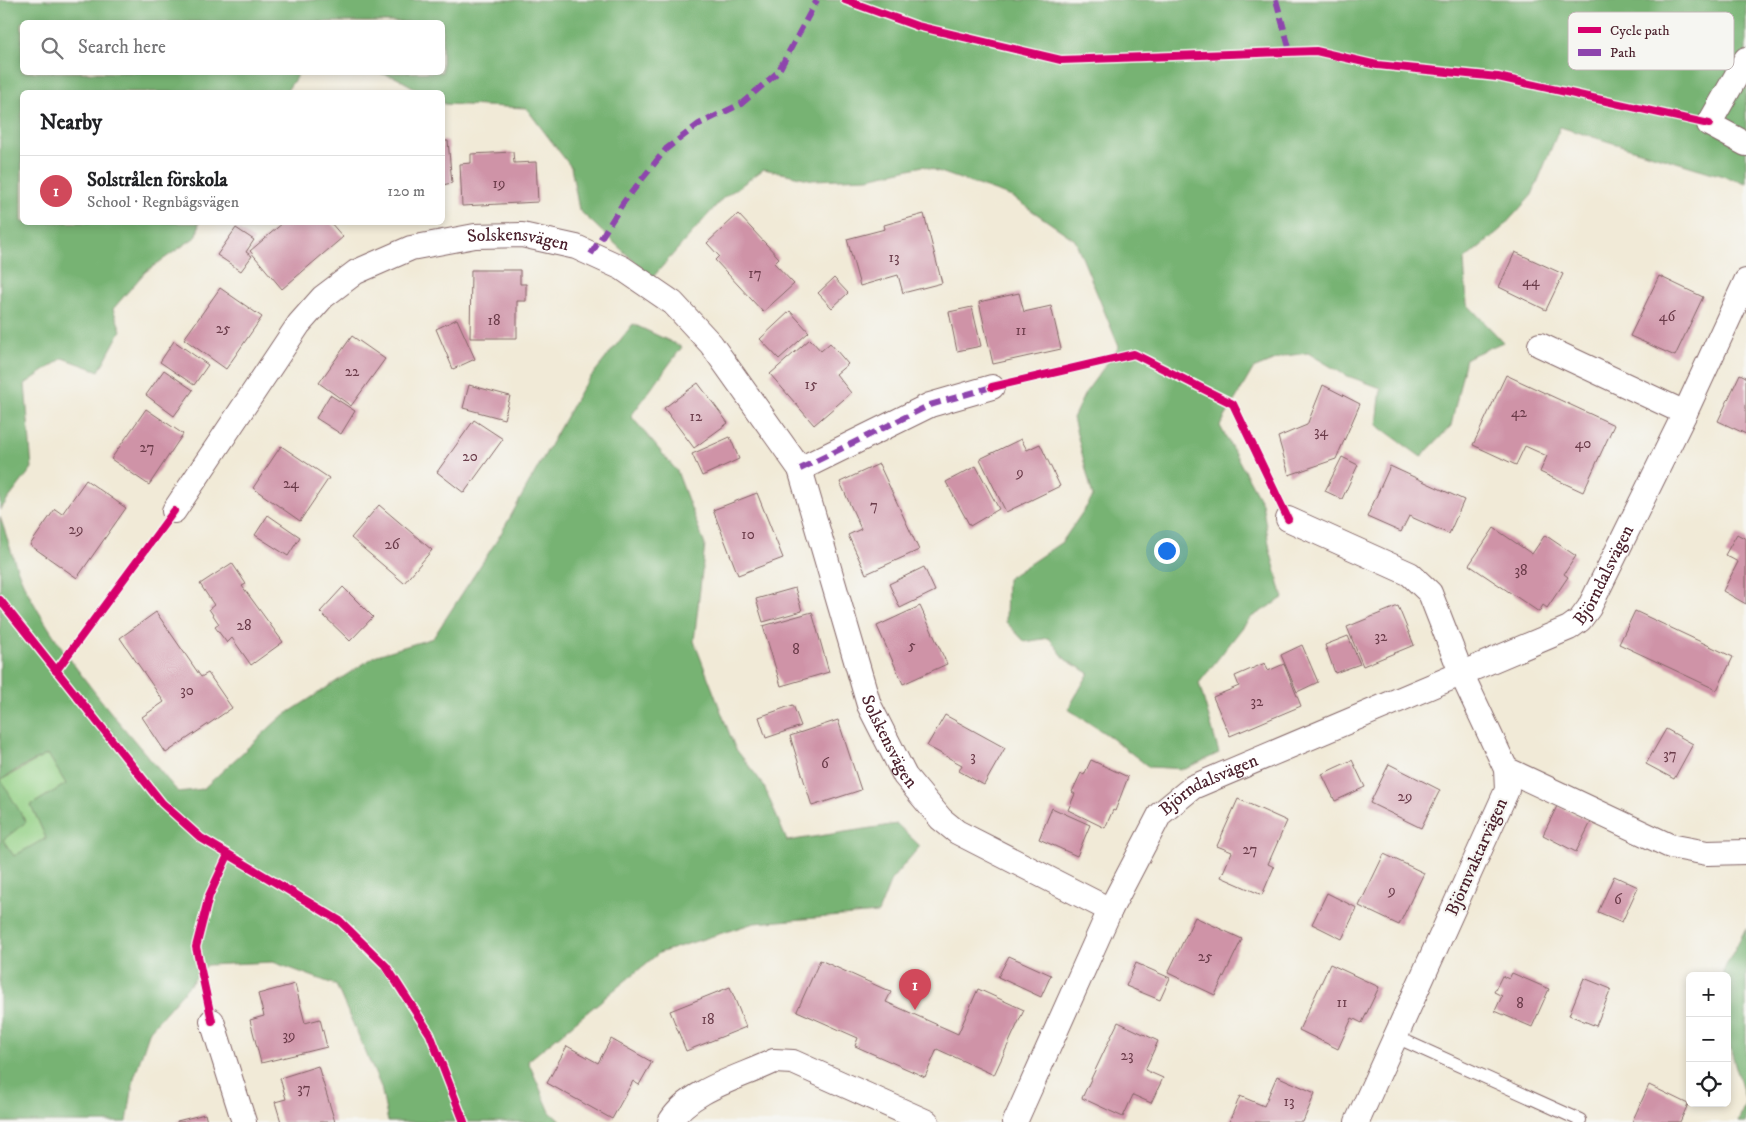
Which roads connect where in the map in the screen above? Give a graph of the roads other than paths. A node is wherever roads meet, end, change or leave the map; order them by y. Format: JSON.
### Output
{"nodes":[{"id":1,"x":1746,"y":59,"type":"edge"},
{"id":2,"x":1746,"y":144,"type":"edge"},
{"id":3,"x":1746,"y":281,"type":"edge"},
{"id":4,"x":1540,"y":345,"type":"dead end"},
{"id":5,"x":992,"y":387,"type":"dead end"},
{"id":6,"x":1685,"y":413,"type":"junction"},
{"id":7,"x":800,"y":469,"type":"junction"},
{"id":8,"x":174,"y":511,"type":"dead end"},
{"id":9,"x":1288,"y":520,"type":"dead end"},
{"id":10,"x":1462,"y":675,"type":"junction"},
{"id":11,"x":1506,"y":769,"type":"junction"},
{"id":12,"x":1746,"y":852,"type":"edge"},
{"id":13,"x":1110,"y":910,"type":"junction"},
{"id":14,"x":212,"y":1021,"type":"dead end"},
{"id":15,"x":1396,"y":1037,"type":"junction"},
{"id":16,"x":1580,"y":1120,"type":"dead end"},
{"id":17,"x":244,"y":1122,"type":"edge"},
{"id":18,"x":670,"y":1122,"type":"edge"},
{"id":19,"x":927,"y":1122,"type":"edge"},
{"id":20,"x":1015,"y":1122,"type":"edge"},
{"id":21,"x":1357,"y":1122,"type":"edge"}],
"edges":[{"from":1,"to":2,"type":"street"},
{"from":3,"to":6,"type":"street","name":"Björndalsvägen"},
{"from":4,"to":6,"type":"street"},
{"from":5,"to":7,"type":"street"},
{"from":6,"to":10,"type":"street","name":"Björndalsvägen"},
{"from":7,"to":8,"type":"street","name":"Solskensvägen"},
{"from":7,"to":13,"type":"street","name":"Solskensvägen"},
{"from":9,"to":10,"type":"street"},
{"from":10,"to":11,"type":"street","name":"Björnvaktarvägen"},
{"from":10,"to":13,"type":"street","name":"Björndalsvägen"},
{"from":11,"to":12,"type":"street"},
{"from":11,"to":15,"type":"street","name":"Björnvaktarvägen"},
{"from":13,"to":20,"type":"street","name":"Björndalsvägen"},
{"from":14,"to":17,"type":"street"},
{"from":15,"to":16,"type":"lane"},
{"from":15,"to":21,"type":"street","name":"Björnvaktarvägen"},
{"from":18,"to":19,"type":"street"}]}
